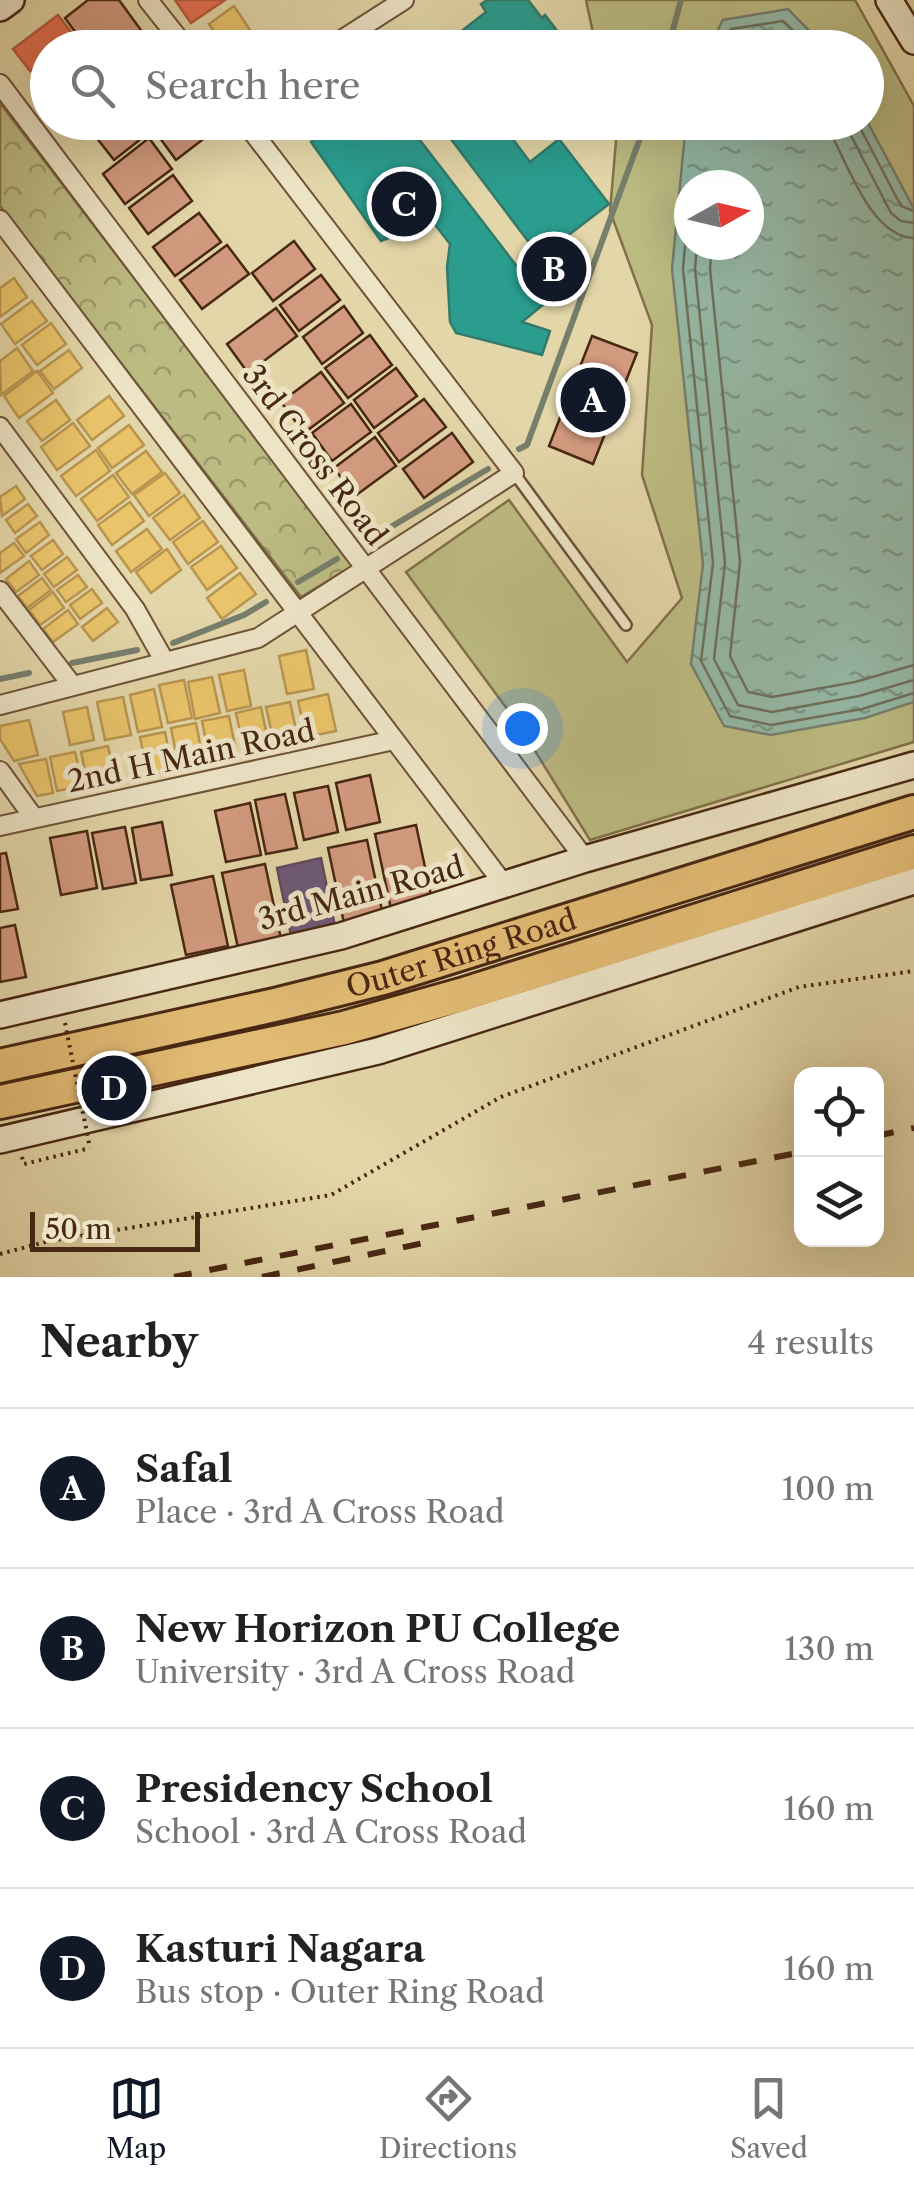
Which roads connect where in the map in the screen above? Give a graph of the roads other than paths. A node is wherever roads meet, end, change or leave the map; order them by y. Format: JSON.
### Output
{"nodes":[{"id":1,"x":11,"y":0,"type":"edge"},
{"id":2,"x":148,"y":0,"type":"edge"},
{"id":3,"x":404,"y":0,"type":"edge"},
{"id":4,"x":889,"y":0,"type":"edge"},
{"id":5,"x":0,"y":8,"type":"edge"},
{"id":6,"x":172,"y":30,"type":"edge"},
{"id":7,"x":357,"y":30,"type":"edge"},
{"id":8,"x":914,"y":42,"type":"edge"},
{"id":9,"x":0,"y":84,"type":"edge"},
{"id":10,"x":30,"y":124,"type":"edge"},
{"id":11,"x":42,"y":140,"type":"edge"},
{"id":12,"x":259,"y":140,"type":"edge"},
{"id":13,"x":0,"y":220,"type":"edge"},
{"id":14,"x":0,"y":426,"type":"edge"},
{"id":15,"x":514,"y":473,"type":"junction"},
{"id":16,"x":367,"y":568,"type":"junction"},
{"id":17,"x":0,"y":591,"type":"edge"},
{"id":18,"x":298,"y":612,"type":"junction"},
{"id":19,"x":626,"y":625,"type":"dead end"},
{"id":20,"x":165,"y":662,"type":"junction"},
{"id":21,"x":72,"y":684,"type":"junction"},
{"id":22,"x":0,"y":705,"type":"edge"},
{"id":23,"x":394,"y":740,"type":"junction"},
{"id":24,"x":914,"y":765,"type":"edge"},
{"id":25,"x":0,"y":771,"type":"edge"},
{"id":26,"x":914,"y":812,"type":"edge"},
{"id":27,"x":34,"y":818,"type":"junction"},
{"id":28,"x":0,"y":826,"type":"edge"},
{"id":29,"x":914,"y":852,"type":"edge"},
{"id":30,"x":586,"y":859,"type":"junction"},
{"id":31,"x":914,"y":881,"type":"edge"},
{"id":32,"x":506,"y":886,"type":"junction"},
{"id":33,"x":0,"y":1015,"type":"edge"},
{"id":34,"x":0,"y":1066,"type":"edge"},
{"id":35,"x":0,"y":1102,"type":"edge"},
{"id":36,"x":0,"y":1140,"type":"edge"}],
"edges":[{"from":1,"to":5,"type":"street"},
{"from":2,"to":6,"type":"street"},
{"from":3,"to":7,"type":"street"},
{"from":4,"to":8,"type":"street"},
{"from":9,"to":10,"type":"street","name":"3rd Cross Road"},
{"from":11,"to":16,"type":"street","name":"3rd Cross Road"},
{"from":12,"to":15,"type":"street"},
{"from":13,"to":18,"type":"street"},
{"from":14,"to":20,"type":"street"},
{"from":15,"to":16,"type":"street"},
{"from":15,"to":19,"type":"lane"},
{"from":16,"to":18,"type":"street"},
{"from":16,"to":30,"type":"street","name":"3rd Cross Road"},
{"from":17,"to":21,"type":"street"},
{"from":18,"to":20,"type":"street"},
{"from":18,"to":23,"type":"street"},
{"from":20,"to":21,"type":"street"},
{"from":21,"to":22,"type":"street"},
{"from":23,"to":27,"type":"street","name":"2nd H Main Road"},
{"from":23,"to":32,"type":"street"},
{"from":24,"to":30,"type":"street","name":"3rd Main Road"},
{"from":25,"to":27,"type":"street"},
{"from":26,"to":34,"type":"highway","name":"Outer Ring Road"},
{"from":27,"to":28,"type":"street","name":"2nd H Main Road"},
{"from":29,"to":35,"type":"highway","name":"Outer Ring Road"},
{"from":30,"to":32,"type":"street","name":"3rd Main Road"},
{"from":31,"to":36,"type":"street"},
{"from":32,"to":33,"type":"street","name":"3rd Main Road"}]}
